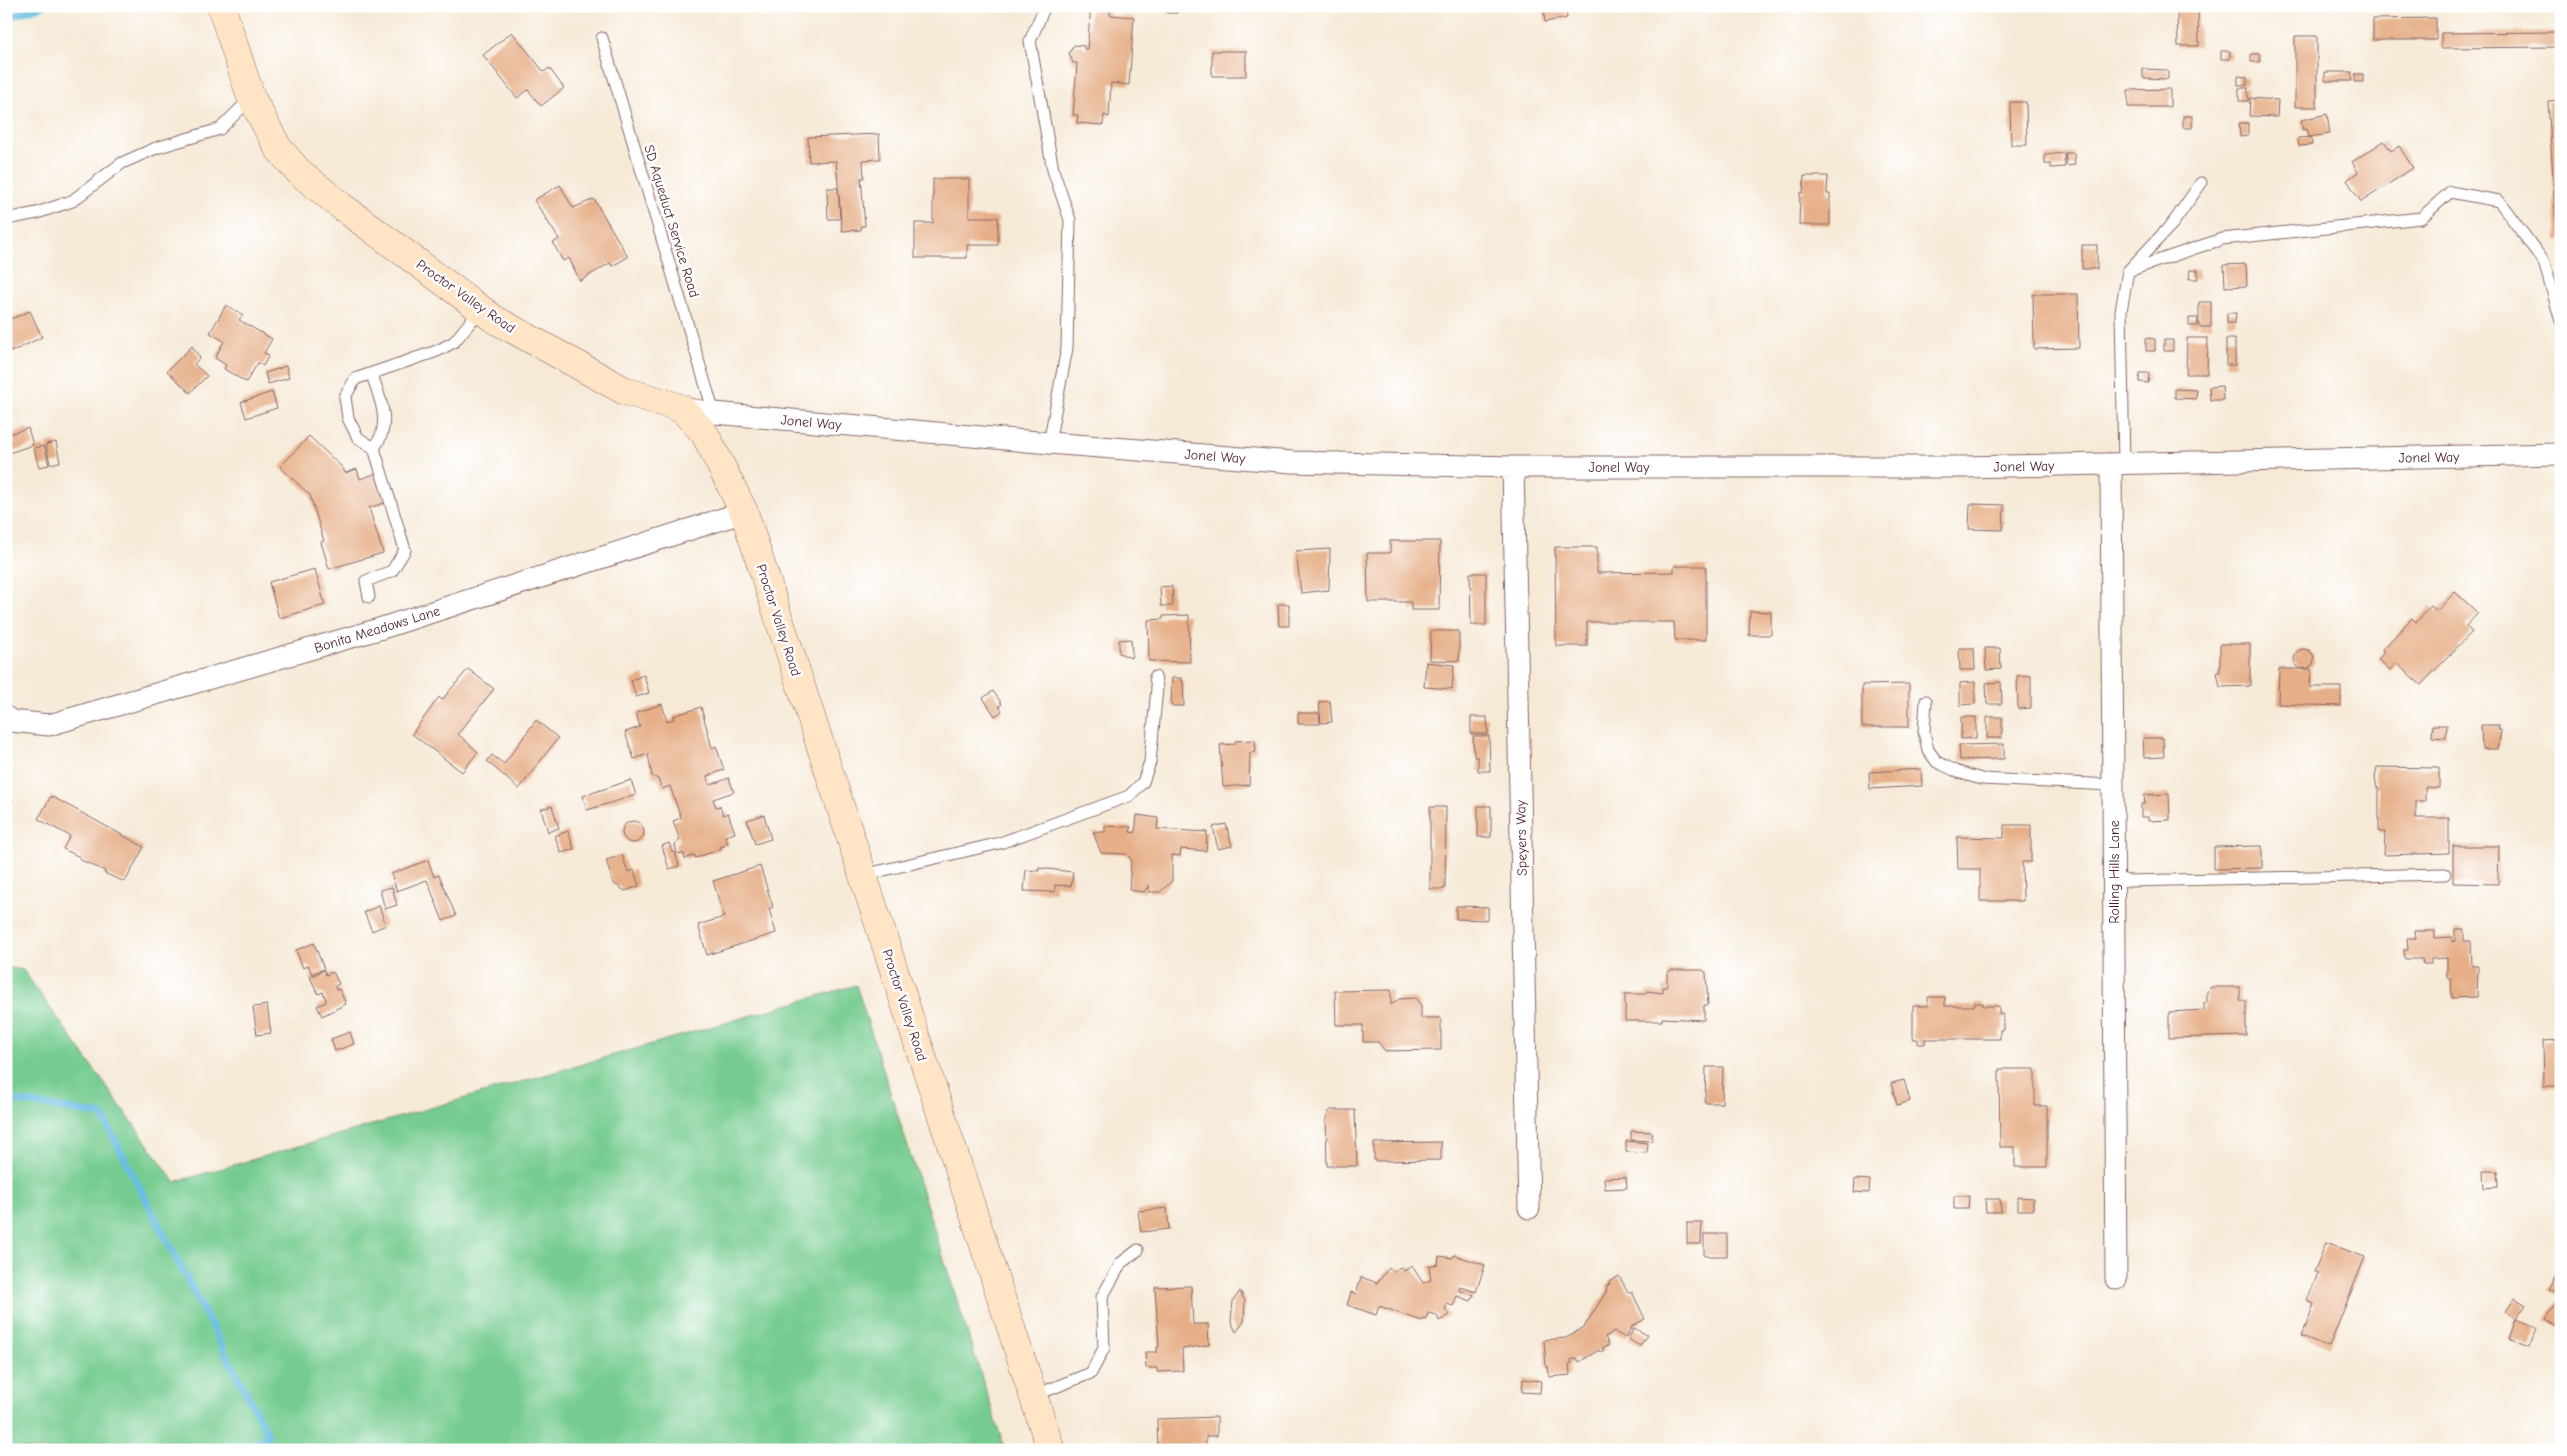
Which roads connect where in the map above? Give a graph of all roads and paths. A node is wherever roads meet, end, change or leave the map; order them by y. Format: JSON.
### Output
{"nodes":[{"id":1,"x":1045,"y":6,"type":"edge"},
{"id":2,"x":222,"y":8,"type":"edge"},
{"id":3,"x":602,"y":38,"type":"dead end"},
{"id":4,"x":251,"y":97,"type":"junction"},
{"id":5,"x":2201,"y":183,"type":"dead end"},
{"id":6,"x":6,"y":219,"type":"edge"},
{"id":7,"x":2128,"y":270,"type":"junction"},
{"id":8,"x":482,"y":310,"type":"junction"},
{"id":9,"x":2561,"y":321,"type":"edge"},
{"id":10,"x":372,"y":375,"type":"junction"},
{"id":11,"x":681,"y":408,"type":"junction"},
{"id":12,"x":714,"y":413,"type":"junction"},
{"id":13,"x":1048,"y":443,"type":"junction"},
{"id":14,"x":374,"y":448,"type":"junction"},
{"id":15,"x":2561,"y":454,"type":"edge"},
{"id":16,"x":2118,"y":464,"type":"junction"},
{"id":17,"x":1513,"y":467,"type":"junction"},
{"id":18,"x":744,"y":512,"type":"junction"},
{"id":19,"x":369,"y":597,"type":"dead end"},
{"id":20,"x":1155,"y":677,"type":"dead end"},
{"id":21,"x":1926,"y":701,"type":"dead end"},
{"id":22,"x":6,"y":717,"type":"edge"},
{"id":23,"x":2113,"y":785,"type":"junction"},
{"id":24,"x":2445,"y":874,"type":"dead end"},
{"id":25,"x":863,"y":875,"type":"junction"},
{"id":26,"x":2114,"y":878,"type":"junction"},
{"id":27,"x":1529,"y":1208,"type":"dead end"},
{"id":28,"x":1138,"y":1250,"type":"dead end"},
{"id":29,"x":2116,"y":1279,"type":"dead end"},
{"id":30,"x":1033,"y":1396,"type":"junction"},
{"id":31,"x":1051,"y":1450,"type":"edge"}],
"edges":[{"from":1,"to":13,"type":"lane"},
{"from":2,"to":4,"type":"street","name":"Proctor Valley Road"},
{"from":3,"to":12,"type":"lane","name":"SD Aqueduct Service Road"},
{"from":4,"to":6,"type":"lane"},
{"from":4,"to":8,"type":"street","name":"Proctor Valley Road"},
{"from":5,"to":7,"type":"lane"},
{"from":7,"to":9,"type":"lane"},
{"from":7,"to":16,"type":"lane"},
{"from":8,"to":10,"type":"lane"},
{"from":8,"to":11,"type":"street","name":"Proctor Valley Road"},
{"from":10,"to":14,"type":"lane"},
{"from":10,"to":14,"type":"lane"},
{"from":11,"to":12,"type":"street","name":"Jonel Way"},
{"from":11,"to":18,"type":"street","name":"Proctor Valley Road"},
{"from":12,"to":13,"type":"street","name":"Jonel Way"},
{"from":13,"to":17,"type":"street","name":"Jonel Way"},
{"from":14,"to":19,"type":"lane"},
{"from":15,"to":16,"type":"street","name":"Jonel Way"},
{"from":16,"to":17,"type":"street","name":"Jonel Way"},
{"from":16,"to":23,"type":"street","name":"Rolling Hills Lane"},
{"from":17,"to":27,"type":"street","name":"Speyers Way"},
{"from":18,"to":22,"type":"street","name":"Bonita Meadows Lane"},
{"from":18,"to":25,"type":"street","name":"Proctor Valley Road"},
{"from":20,"to":25,"type":"lane"},
{"from":21,"to":23,"type":"lane"},
{"from":23,"to":26,"type":"street","name":"Rolling Hills Lane"},
{"from":24,"to":26,"type":"lane"},
{"from":25,"to":30,"type":"street","name":"Proctor Valley Road"},
{"from":26,"to":29,"type":"street","name":"Rolling Hills Lane"},
{"from":28,"to":30,"type":"lane"},
{"from":30,"to":31,"type":"street","name":"Proctor Valley Road"}]}
